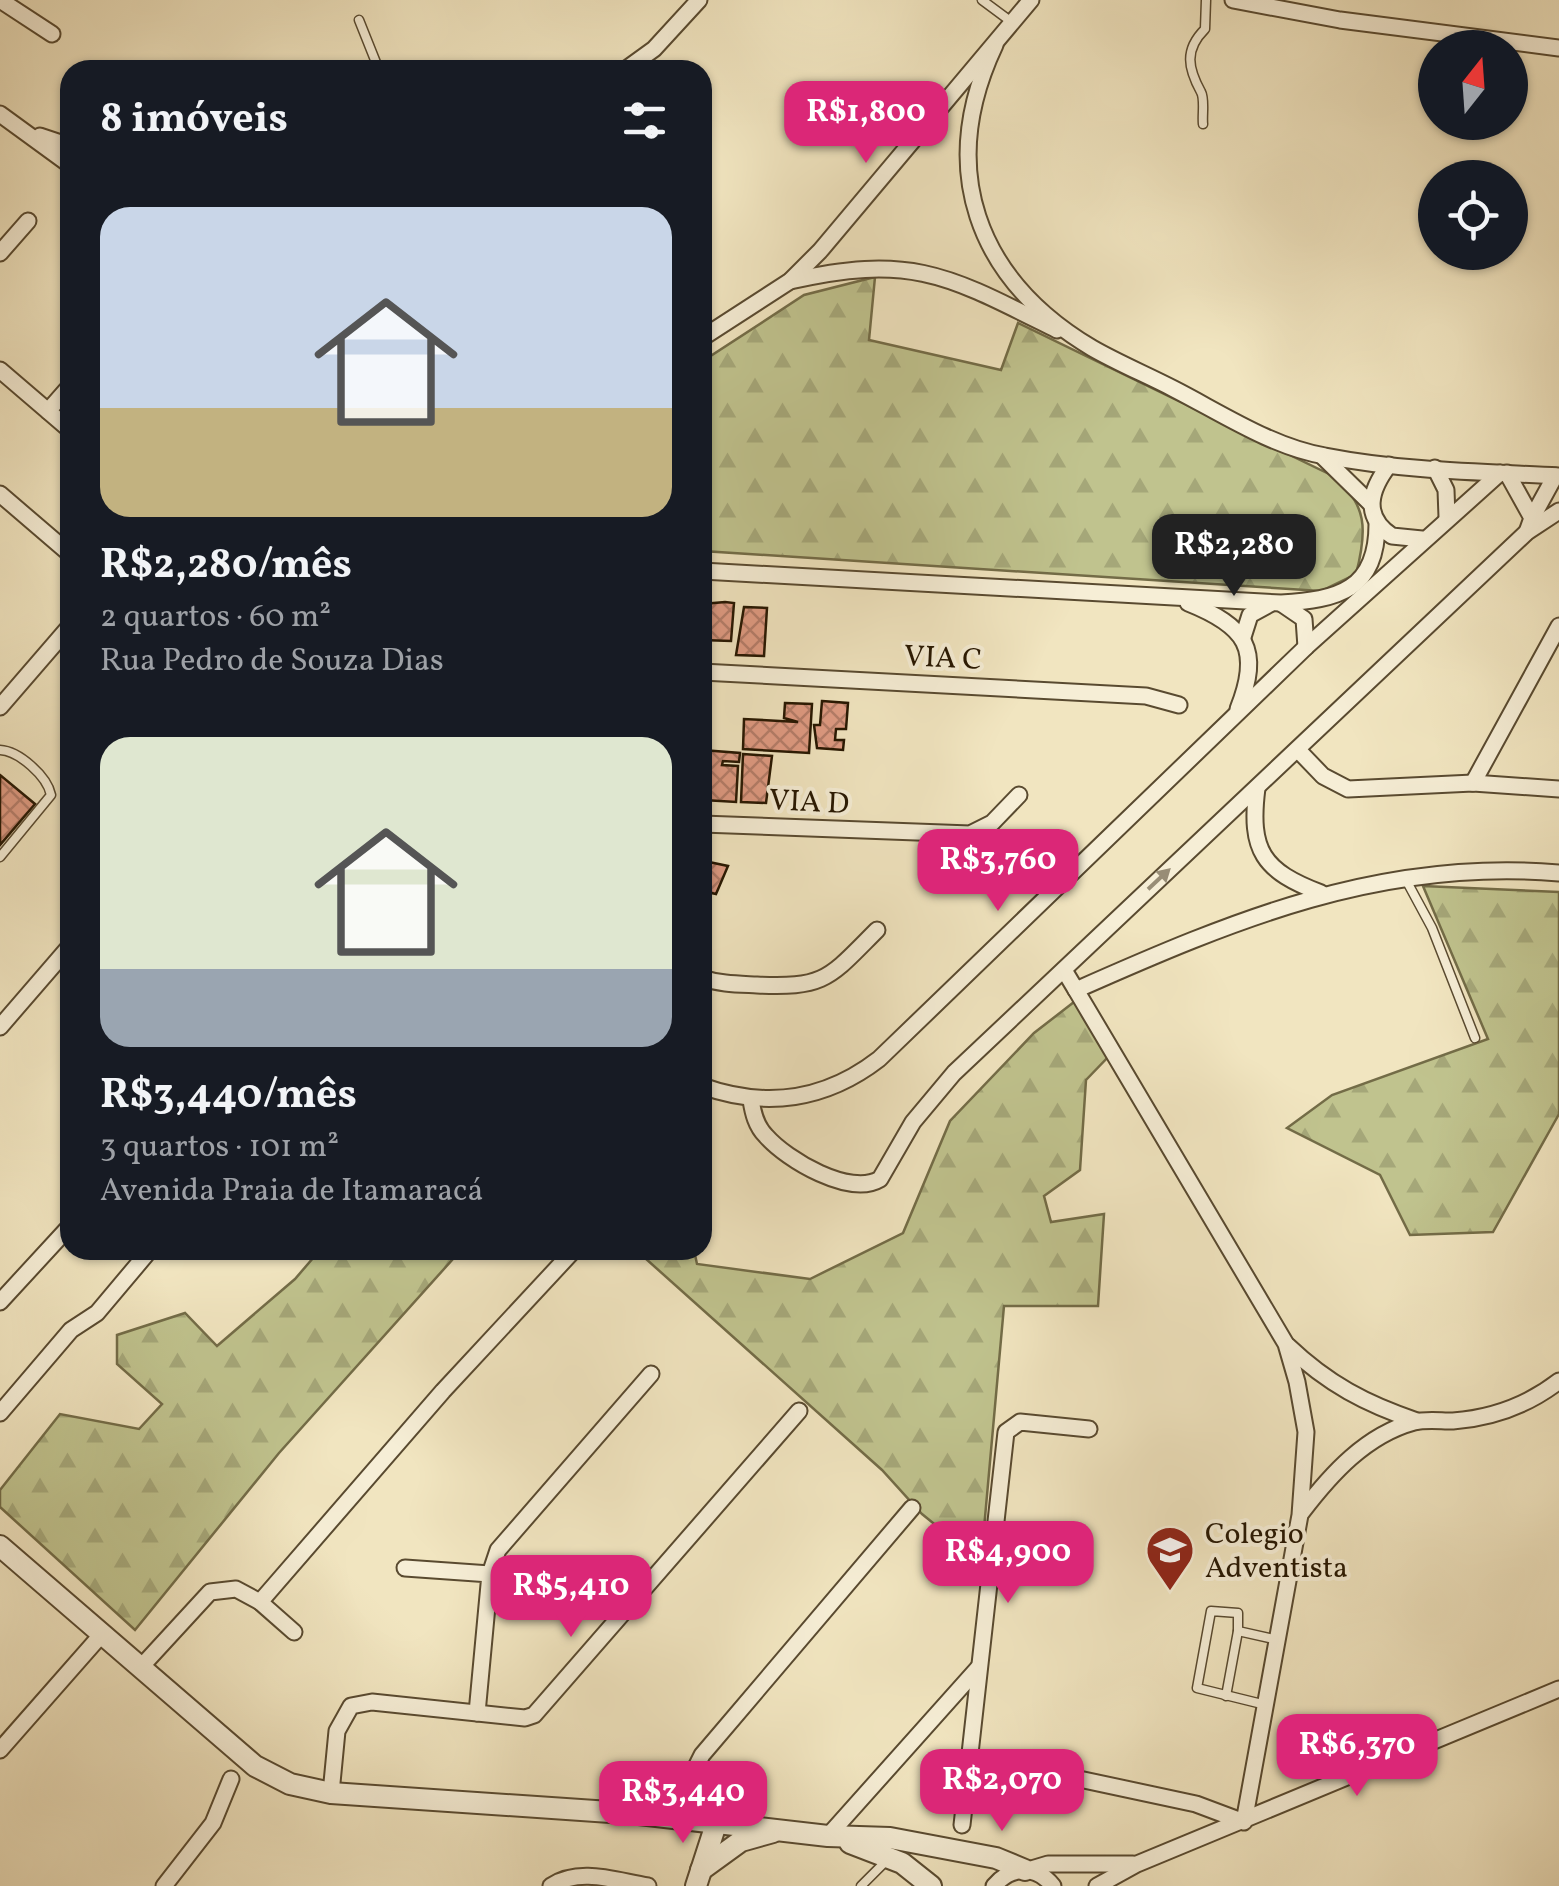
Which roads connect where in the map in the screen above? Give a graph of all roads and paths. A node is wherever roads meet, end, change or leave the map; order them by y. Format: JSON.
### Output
{"nodes":[{"id":1,"x":0,"y":0,"type":"edge"},
{"id":2,"x":698,"y":0,"type":"edge"},
{"id":3,"x":982,"y":0,"type":"edge"},
{"id":4,"x":1031,"y":0,"type":"edge"},
{"id":5,"x":1206,"y":0,"type":"edge"},
{"id":6,"x":1232,"y":0,"type":"edge"},
{"id":7,"x":359,"y":20,"type":"dead end"},
{"id":8,"x":1013,"y":22,"type":"junction"},
{"id":9,"x":52,"y":34,"type":"dead end"},
{"id":10,"x":995,"y":45,"type":"junction"},
{"id":11,"x":1559,"y":48,"type":"edge"},
{"id":12,"x":375,"y":60,"type":"edge"},
{"id":13,"x":639,"y":60,"type":"edge"},
{"id":14,"x":0,"y":114,"type":"edge"},
{"id":15,"x":1203,"y":124,"type":"dead end"},
{"id":16,"x":22,"y":130,"type":"junction"},
{"id":17,"x":60,"y":143,"type":"edge"},
{"id":18,"x":60,"y":158,"type":"edge"},
{"id":19,"x":28,"y":221,"type":"dead end"},
{"id":20,"x":0,"y":253,"type":"edge"},
{"id":21,"x":790,"y":281,"type":"junction"},
{"id":22,"x":712,"y":332,"type":"edge"},
{"id":23,"x":1092,"y":348,"type":"junction"},
{"id":24,"x":0,"y":370,"type":"edge"},
{"id":25,"x":60,"y":397,"type":"edge"},
{"id":26,"x":48,"y":411,"type":"junction"},
{"id":27,"x":60,"y":421,"type":"edge"},
{"id":28,"x":1322,"y":456,"type":"junction"},
{"id":29,"x":1389,"y":465,"type":"junction"},
{"id":30,"x":1434,"y":468,"type":"junction"},
{"id":31,"x":1504,"y":473,"type":"junction"},
{"id":32,"x":1557,"y":476,"type":"edge"},
{"id":33,"x":0,"y":494,"type":"edge"},
{"id":34,"x":1371,"y":504,"type":"junction"},
{"id":35,"x":1558,"y":509,"type":"edge"},
{"id":36,"x":1447,"y":517,"type":"junction"},
{"id":37,"x":1377,"y":524,"type":"junction"},
{"id":38,"x":1530,"y":525,"type":"junction"},
{"id":39,"x":1422,"y":539,"type":"junction"},
{"id":40,"x":60,"y":545,"type":"edge"},
{"id":41,"x":712,"y":572,"type":"edge"},
{"id":42,"x":1171,"y":596,"type":"junction"},
{"id":43,"x":1277,"y":603,"type":"junction"},
{"id":44,"x":1559,"y":626,"type":"edge"},
{"id":45,"x":1243,"y":637,"type":"junction"},
{"id":46,"x":60,"y":638,"type":"edge"},
{"id":47,"x":1306,"y":647,"type":"junction"},
{"id":48,"x":1250,"y":658,"type":"junction"},
{"id":49,"x":1287,"y":668,"type":"junction"},
{"id":50,"x":712,"y":673,"type":"edge"},
{"id":51,"x":1180,"y":705,"type":"dead end"},
{"id":52,"x":0,"y":707,"type":"edge"},
{"id":53,"x":1234,"y":718,"type":"junction"},
{"id":54,"x":0,"y":750,"type":"edge"},
{"id":55,"x":1298,"y":750,"type":"junction"},
{"id":56,"x":1474,"y":783,"type":"junction"},
{"id":57,"x":1257,"y":788,"type":"junction"},
{"id":58,"x":1559,"y":789,"type":"edge"},
{"id":59,"x":1019,"y":794,"type":"dead end"},
{"id":60,"x":712,"y":824,"type":"edge"},
{"id":61,"x":0,"y":857,"type":"edge"},
{"id":62,"x":1559,"y":873,"type":"edge"},
{"id":63,"x":1405,"y":878,"type":"junction"},
{"id":64,"x":1322,"y":893,"type":"junction"},
{"id":65,"x":877,"y":930,"type":"dead end"},
{"id":66,"x":60,"y":958,"type":"edge"},
{"id":67,"x":1064,"y":970,"type":"junction"},
{"id":68,"x":712,"y":981,"type":"edge"},
{"id":69,"x":1076,"y":990,"type":"junction"},
{"id":70,"x":0,"y":1027,"type":"edge"},
{"id":71,"x":1475,"y":1038,"type":"dead end"},
{"id":72,"x":712,"y":1089,"type":"edge"},
{"id":73,"x":751,"y":1100,"type":"junction"},
{"id":74,"x":60,"y":1237,"type":"edge"},
{"id":75,"x":142,"y":1260,"type":"edge"},
{"id":76,"x":565,"y":1260,"type":"edge"},
{"id":77,"x":0,"y":1302,"type":"edge"},
{"id":78,"x":1286,"y":1344,"type":"junction"},
{"id":79,"x":651,"y":1374,"type":"dead end"},
{"id":80,"x":1559,"y":1381,"type":"edge"},
{"id":81,"x":799,"y":1411,"type":"dead end"},
{"id":82,"x":0,"y":1412,"type":"edge"},
{"id":83,"x":1417,"y":1421,"type":"junction"},
{"id":84,"x":1089,"y":1429,"type":"dead end"},
{"id":85,"x":912,"y":1508,"type":"dead end"},
{"id":86,"x":1300,"y":1515,"type":"junction"},
{"id":87,"x":0,"y":1546,"type":"edge"},
{"id":88,"x":405,"y":1568,"type":"dead end"},
{"id":89,"x":490,"y":1574,"type":"junction"},
{"id":90,"x":260,"y":1602,"type":"junction"},
{"id":91,"x":1238,"y":1631,"type":"junction"},
{"id":92,"x":294,"y":1632,"type":"dead end"},
{"id":93,"x":102,"y":1634,"type":"junction"},
{"id":94,"x":1278,"y":1640,"type":"junction"},
{"id":95,"x":979,"y":1666,"type":"junction"},
{"id":96,"x":142,"y":1667,"type":"junction"},
{"id":97,"x":1559,"y":1689,"type":"edge"},
{"id":98,"x":1226,"y":1696,"type":"junction"},
{"id":99,"x":1266,"y":1705,"type":"junction"},
{"id":100,"x":477,"y":1713,"type":"junction"},
{"id":101,"x":0,"y":1750,"type":"edge"},
{"id":102,"x":1066,"y":1776,"type":"dead end"},
{"id":103,"x":231,"y":1779,"type":"dead end"},
{"id":104,"x":331,"y":1793,"type":"junction"},
{"id":105,"x":686,"y":1818,"type":"junction"},
{"id":106,"x":1244,"y":1822,"type":"junction"},
{"id":107,"x":962,"y":1825,"type":"dead end"},
{"id":108,"x":715,"y":1829,"type":"junction"},
{"id":109,"x":784,"y":1830,"type":"junction"},
{"id":110,"x":828,"y":1836,"type":"junction"},
{"id":111,"x":918,"y":1843,"type":"junction"},
{"id":112,"x":890,"y":1857,"type":"junction"},
{"id":113,"x":1137,"y":1864,"type":"junction"},
{"id":114,"x":1027,"y":1870,"type":"junction"},
{"id":115,"x":698,"y":1878,"type":"edge"},
{"id":116,"x":164,"y":1886,"type":"edge"},
{"id":117,"x":551,"y":1886,"type":"edge"},
{"id":118,"x":648,"y":1886,"type":"edge"},
{"id":119,"x":861,"y":1886,"type":"edge"},
{"id":120,"x":931,"y":1886,"type":"edge"},
{"id":121,"x":994,"y":1886,"type":"edge"},
{"id":122,"x":1053,"y":1886,"type":"edge"},
{"id":123,"x":1096,"y":1886,"type":"edge"}],
"edges":[{"from":1,"to":9,"type":"street"},
{"from":2,"to":13,"type":"street"},
{"from":3,"to":8,"type":"lane"},
{"from":4,"to":8,"type":"street"},
{"from":5,"to":15,"type":"lane"},
{"from":6,"to":11,"type":"street"},
{"from":7,"to":12,"type":"lane"},
{"from":8,"to":10,"type":"street"},
{"from":10,"to":21,"type":"street"},
{"from":10,"to":23,"type":"street"},
{"from":14,"to":16,"type":"street"},
{"from":16,"to":17,"type":"street"},
{"from":16,"to":18,"type":"street"},
{"from":19,"to":20,"type":"street"},
{"from":21,"to":22,"type":"street"},
{"from":21,"to":23,"type":"street"},
{"from":23,"to":28,"type":"street"},
{"from":24,"to":26,"type":"street"},
{"from":25,"to":26,"type":"street"},
{"from":26,"to":27,"type":"street"},
{"from":28,"to":29,"type":"street"},
{"from":28,"to":34,"type":"street"},
{"from":29,"to":30,"type":"street"},
{"from":29,"to":34,"type":"street"},
{"from":30,"to":31,"type":"street"},
{"from":30,"to":36,"type":"street"},
{"from":31,"to":32,"type":"street"},
{"from":31,"to":36,"type":"street"},
{"from":31,"to":38,"type":"street"},
{"from":32,"to":38,"type":"street"},
{"from":33,"to":40,"type":"street"},
{"from":34,"to":37,"type":"street"},
{"from":35,"to":38,"type":"street"},
{"from":36,"to":39,"type":"street"},
{"from":37,"to":39,"type":"street"},
{"from":37,"to":43,"type":"street"},
{"from":38,"to":55,"type":"street"},
{"from":39,"to":47,"type":"street"},
{"from":41,"to":42,"type":"street"},
{"from":42,"to":43,"type":"street"},
{"from":42,"to":45,"type":"street"},
{"from":43,"to":45,"type":"street"},
{"from":43,"to":47,"type":"street"},
{"from":44,"to":56,"type":"street"},
{"from":45,"to":48,"type":"street"},
{"from":46,"to":52,"type":"street"},
{"from":47,"to":49,"type":"street"},
{"from":48,"to":49,"type":"street"},
{"from":48,"to":53,"type":"street"},
{"from":49,"to":53,"type":"street"},
{"from":50,"to":51,"type":"street","name":"VIA C"},
{"from":53,"to":73,"type":"street"},
{"from":54,"to":61,"type":"lane"},
{"from":55,"to":56,"type":"street"},
{"from":55,"to":57,"type":"street"},
{"from":56,"to":58,"type":"street"},
{"from":57,"to":64,"type":"street"},
{"from":67,"to":57,"type":"street","one_way":true},
{"from":59,"to":60,"type":"street","name":"VIA D"},
{"from":62,"to":63,"type":"street"},
{"from":63,"to":64,"type":"street"},
{"from":63,"to":71,"type":"lane"},
{"from":64,"to":69,"type":"street"},
{"from":65,"to":68,"type":"street"},
{"from":66,"to":70,"type":"street"},
{"from":67,"to":69,"type":"street"},
{"from":67,"to":73,"type":"street"},
{"from":69,"to":78,"type":"street"},
{"from":72,"to":73,"type":"street"},
{"from":74,"to":77,"type":"street"},
{"from":75,"to":82,"type":"street"},
{"from":76,"to":90,"type":"street"},
{"from":78,"to":83,"type":"street"},
{"from":78,"to":86,"type":"street"},
{"from":79,"to":89,"type":"street"},
{"from":80,"to":83,"type":"street"},
{"from":81,"to":100,"type":"street"},
{"from":83,"to":86,"type":"street"},
{"from":84,"to":95,"type":"street"},
{"from":85,"to":105,"type":"street"},
{"from":86,"to":94,"type":"street"},
{"from":87,"to":93,"type":"street"},
{"from":88,"to":89,"type":"street"},
{"from":89,"to":100,"type":"street"},
{"from":90,"to":92,"type":"street"},
{"from":90,"to":96,"type":"street"},
{"from":91,"to":94,"type":"lane"},
{"from":91,"to":98,"type":"lane"},
{"from":91,"to":98,"type":"lane"},
{"from":93,"to":96,"type":"street"},
{"from":93,"to":101,"type":"street"},
{"from":94,"to":99,"type":"street"},
{"from":95,"to":107,"type":"street"},
{"from":95,"to":110,"type":"street"},
{"from":96,"to":104,"type":"street"},
{"from":97,"to":106,"type":"street"},
{"from":98,"to":99,"type":"lane"},
{"from":99,"to":106,"type":"street"},
{"from":100,"to":104,"type":"street"},
{"from":102,"to":106,"type":"street"},
{"from":103,"to":116,"type":"street"},
{"from":104,"to":105,"type":"street"},
{"from":105,"to":108,"type":"street"},
{"from":106,"to":113,"type":"street"},
{"from":108,"to":109,"type":"street"},
{"from":108,"to":115,"type":"street"},
{"from":109,"to":110,"type":"street"},
{"from":109,"to":115,"type":"street"},
{"from":110,"to":111,"type":"street"},
{"from":110,"to":112,"type":"street"},
{"from":111,"to":112,"type":"lane"},
{"from":111,"to":114,"type":"street"},
{"from":112,"to":119,"type":"lane"},
{"from":112,"to":120,"type":"street"},
{"from":113,"to":114,"type":"street"},
{"from":113,"to":123,"type":"street"},
{"from":114,"to":121,"type":"street"},
{"from":114,"to":122,"type":"street"},
{"from":117,"to":118,"type":"street"}]}
